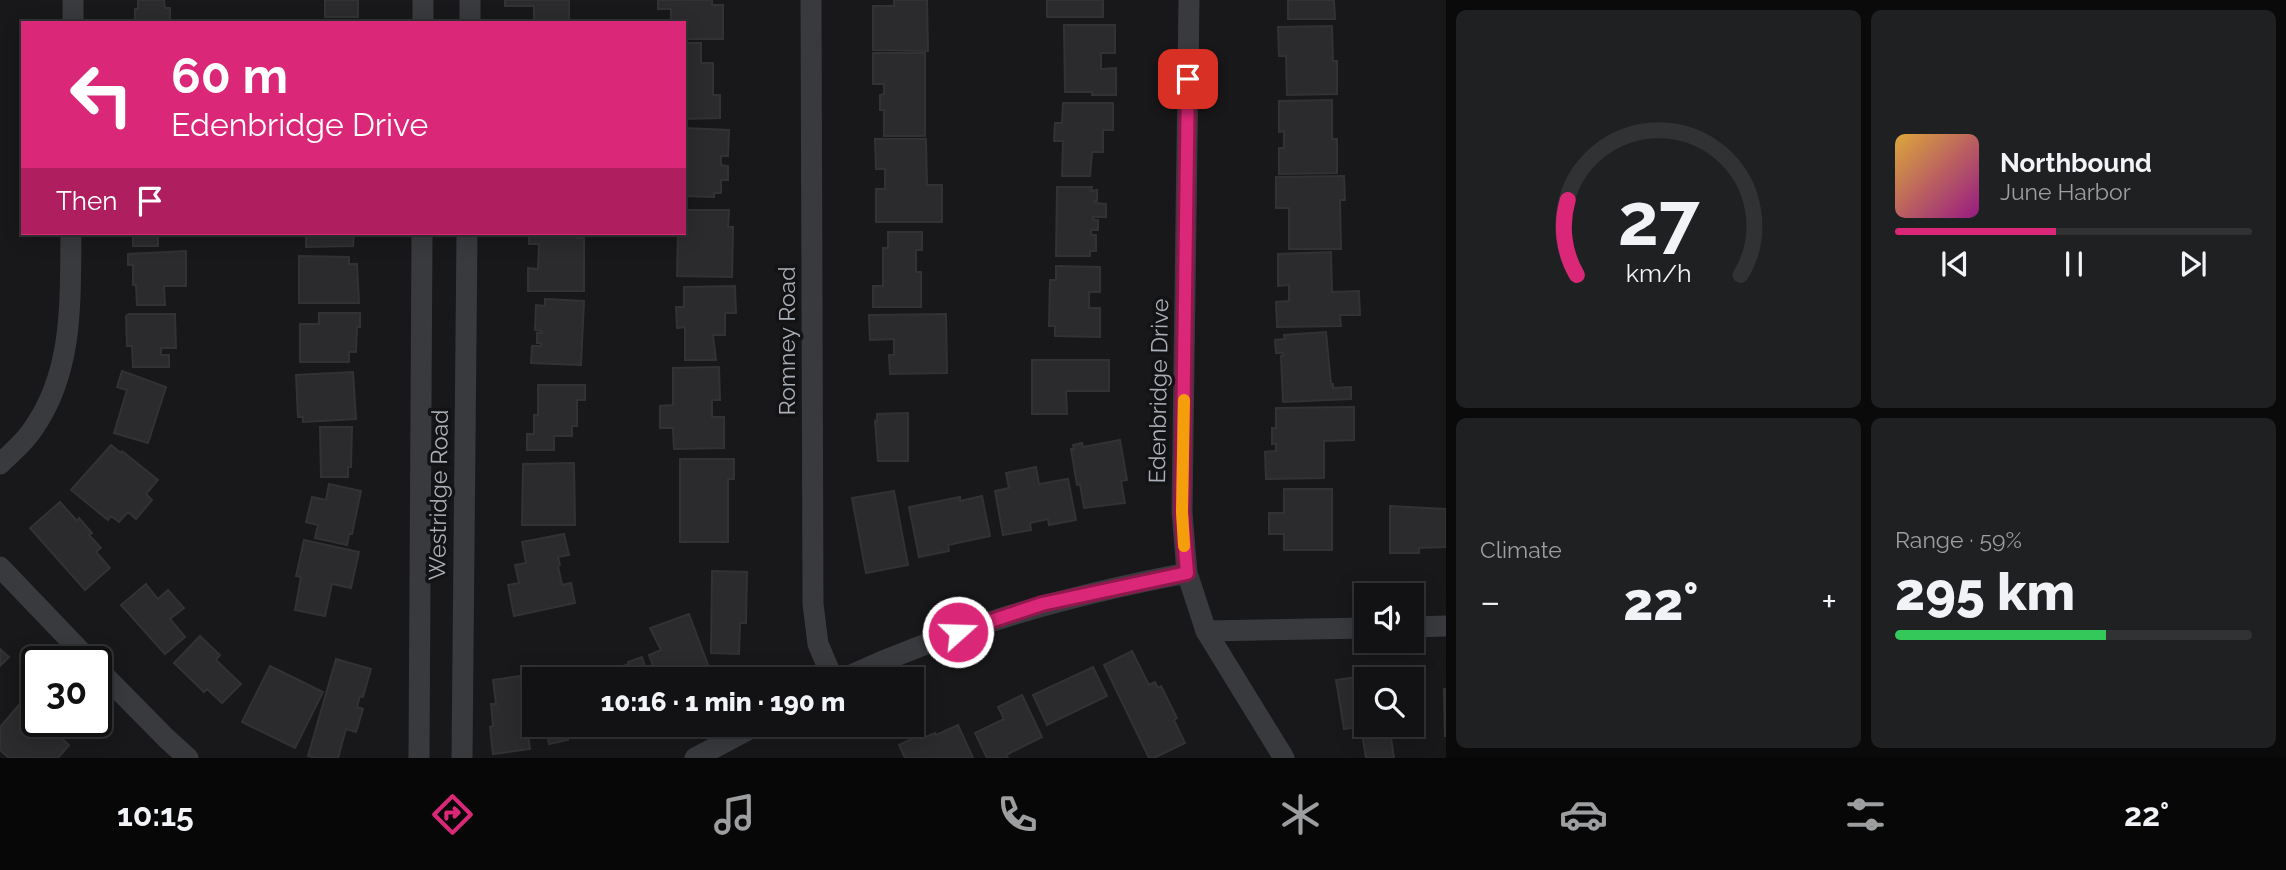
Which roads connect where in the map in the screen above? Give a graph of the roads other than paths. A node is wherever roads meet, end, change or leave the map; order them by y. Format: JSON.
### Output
{"nodes":[{"id":1,"x":73,"y":0,"type":"edge"},
{"id":2,"x":423,"y":0,"type":"edge"},
{"id":3,"x":470,"y":0,"type":"edge"},
{"id":4,"x":811,"y":0,"type":"edge"},
{"id":5,"x":1189,"y":0,"type":"edge"},
{"id":6,"x":72,"y":21,"type":"edge"},
{"id":7,"x":423,"y":21,"type":"edge"},
{"id":8,"x":470,"y":21,"type":"edge"},
{"id":9,"x":71,"y":235,"type":"edge"},
{"id":10,"x":422,"y":235,"type":"edge"},
{"id":11,"x":467,"y":235,"type":"edge"},
{"id":12,"x":0,"y":464,"type":"edge"},
{"id":13,"x":0,"y":567,"type":"edge"},
{"id":14,"x":1187,"y":573,"type":"junction"},
{"id":15,"x":1446,"y":626,"type":"edge"},
{"id":16,"x":1424,"y":627,"type":"edge"},
{"id":17,"x":1354,"y":628,"type":"edge"},
{"id":18,"x":1206,"y":631,"type":"junction"},
{"id":19,"x":76,"y":646,"type":"edge"},
{"id":20,"x":828,"y":667,"type":"edge"},
{"id":21,"x":869,"y":667,"type":"edge"},
{"id":22,"x":112,"y":683,"type":"edge"},
{"id":23,"x":735,"y":737,"type":"edge"},
{"id":24,"x":188,"y":758,"type":"edge"},
{"id":25,"x":419,"y":758,"type":"edge"},
{"id":26,"x":462,"y":758,"type":"edge"},
{"id":27,"x":695,"y":758,"type":"edge"},
{"id":28,"x":1284,"y":758,"type":"edge"}],
"edges":[{"from":1,"to":6,"type":"street"},
{"from":2,"to":7,"type":"street"},
{"from":3,"to":8,"type":"street"},
{"from":4,"to":20,"type":"street","name":"Romney Road"},
{"from":5,"to":14,"type":"street","name":"Edenbridge Drive"},
{"from":9,"to":12,"type":"street"},
{"from":10,"to":25,"type":"street","name":"Westridge Road"},
{"from":11,"to":26,"type":"street","name":"Westridge Road"},
{"from":13,"to":19,"type":"street"},
{"from":14,"to":18,"type":"street","name":"Edenbridge Drive"},
{"from":14,"to":21,"type":"street"},
{"from":15,"to":16,"type":"street"},
{"from":17,"to":18,"type":"street"},
{"from":18,"to":28,"type":"street","name":"Edenbridge Drive"},
{"from":22,"to":24,"type":"street"},
{"from":23,"to":27,"type":"street"}]}
